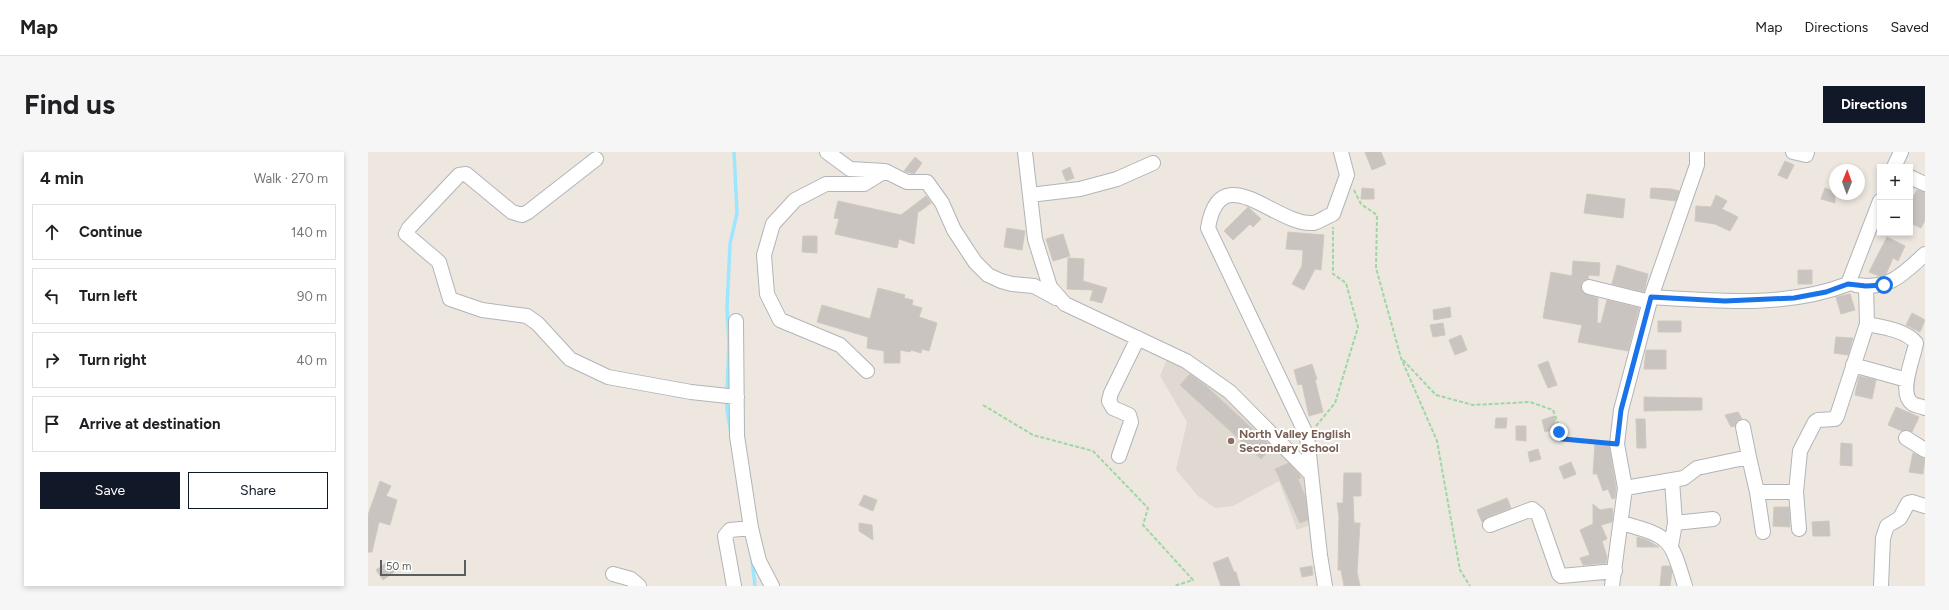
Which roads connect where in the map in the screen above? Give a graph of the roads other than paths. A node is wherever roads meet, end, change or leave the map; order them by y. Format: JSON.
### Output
{"nodes":[{"id":1,"x":827,"y":152,"type":"edge"},
{"id":2,"x":1025,"y":152,"type":"edge"},
{"id":3,"x":1341,"y":152,"type":"edge"},
{"id":4,"x":1697,"y":152,"type":"edge"},
{"id":5,"x":1794,"y":152,"type":"edge"},
{"id":6,"x":1807,"y":152,"type":"edge"},
{"id":7,"x":1901,"y":152,"type":"edge"},
{"id":8,"x":596,"y":159,"type":"dead end"},
{"id":9,"x":1153,"y":163,"type":"dead end"},
{"id":10,"x":1895,"y":164,"type":"edge"},
{"id":11,"x":885,"y":171,"type":"junction"},
{"id":12,"x":1913,"y":178,"type":"edge"},
{"id":13,"x":1925,"y":184,"type":"edge"},
{"id":14,"x":1030,"y":195,"type":"junction"},
{"id":15,"x":1877,"y":210,"type":"edge"},
{"id":16,"x":1923,"y":259,"type":"edge"},
{"id":17,"x":1848,"y":284,"type":"junction"},
{"id":18,"x":1866,"y":286,"type":"junction"},
{"id":19,"x":1589,"y":287,"type":"dead end"},
{"id":20,"x":1651,"y":300,"type":"junction"},
{"id":21,"x":1065,"y":304,"type":"junction"},
{"id":22,"x":736,"y":321,"type":"dead end"},
{"id":23,"x":1867,"y":324,"type":"junction"},
{"id":24,"x":1138,"y":338,"type":"junction"},
{"id":25,"x":1853,"y":366,"type":"junction"},
{"id":26,"x":867,"y":371,"type":"dead end"},
{"id":27,"x":1907,"y":380,"type":"junction"},
{"id":28,"x":736,"y":397,"type":"junction"},
{"id":29,"x":1925,"y":408,"type":"edge"},
{"id":30,"x":1742,"y":428,"type":"dead end"},
{"id":31,"x":1906,"y":438,"type":"dead end"},
{"id":32,"x":1925,"y":450,"type":"edge"},
{"id":33,"x":1119,"y":456,"type":"dead end"},
{"id":34,"x":1749,"y":457,"type":"junction"},
{"id":35,"x":1311,"y":474,"type":"junction"},
{"id":36,"x":1672,"y":480,"type":"junction"},
{"id":37,"x":1626,"y":488,"type":"junction"},
{"id":38,"x":1757,"y":492,"type":"junction"},
{"id":39,"x":1796,"y":492,"type":"junction"},
{"id":40,"x":1925,"y":506,"type":"edge"},
{"id":41,"x":1713,"y":519,"type":"dead end"},
{"id":42,"x":1622,"y":523,"type":"junction"},
{"id":43,"x":1675,"y":523,"type":"junction"},
{"id":44,"x":1490,"y":525,"type":"dead end"},
{"id":45,"x":751,"y":528,"type":"junction"},
{"id":46,"x":1799,"y":529,"type":"dead end"},
{"id":47,"x":1763,"y":532,"type":"dead end"},
{"id":48,"x":1671,"y":546,"type":"junction"},
{"id":49,"x":1615,"y":571,"type":"junction"},
{"id":50,"x":613,"y":574,"type":"dead end"},
{"id":51,"x":639,"y":586,"type":"edge"},
{"id":52,"x":734,"y":586,"type":"edge"},
{"id":53,"x":772,"y":586,"type":"edge"},
{"id":54,"x":1325,"y":586,"type":"edge"},
{"id":55,"x":1612,"y":586,"type":"edge"},
{"id":56,"x":1686,"y":586,"type":"edge"},
{"id":57,"x":1880,"y":586,"type":"edge"}],
"edges":[{"from":1,"to":11,"type":"street"},
{"from":2,"to":14,"type":"street"},
{"from":3,"to":35,"type":"street"},
{"from":4,"to":20,"type":"street"},
{"from":5,"to":6,"type":"street"},
{"from":7,"to":10,"type":"street"},
{"from":8,"to":28,"type":"street"},
{"from":9,"to":14,"type":"street"},
{"from":11,"to":21,"type":"street"},
{"from":11,"to":26,"type":"street"},
{"from":12,"to":13,"type":"street"},
{"from":14,"to":21,"type":"street"},
{"from":15,"to":17,"type":"street"},
{"from":16,"to":18,"type":"street"},
{"from":17,"to":18,"type":"street"},
{"from":17,"to":20,"type":"street"},
{"from":18,"to":23,"type":"street"},
{"from":19,"to":20,"type":"street"},
{"from":20,"to":37,"type":"street"},
{"from":21,"to":24,"type":"street"},
{"from":22,"to":28,"type":"street"},
{"from":23,"to":25,"type":"street"},
{"from":23,"to":27,"type":"street"},
{"from":24,"to":33,"type":"street"},
{"from":24,"to":35,"type":"street"},
{"from":25,"to":27,"type":"street"},
{"from":25,"to":39,"type":"street"},
{"from":27,"to":29,"type":"street"},
{"from":28,"to":45,"type":"street"},
{"from":30,"to":34,"type":"street"},
{"from":31,"to":32,"type":"street"},
{"from":34,"to":36,"type":"street"},
{"from":34,"to":38,"type":"street"},
{"from":35,"to":54,"type":"street"},
{"from":36,"to":37,"type":"street"},
{"from":36,"to":43,"type":"street"},
{"from":37,"to":42,"type":"street"},
{"from":38,"to":39,"type":"street"},
{"from":38,"to":47,"type":"street"},
{"from":39,"to":46,"type":"street"},
{"from":40,"to":57,"type":"street"},
{"from":41,"to":43,"type":"street"},
{"from":42,"to":48,"type":"street"},
{"from":42,"to":49,"type":"street"},
{"from":43,"to":48,"type":"street"},
{"from":44,"to":49,"type":"street"},
{"from":45,"to":52,"type":"street"},
{"from":45,"to":53,"type":"street"},
{"from":48,"to":56,"type":"street"},
{"from":49,"to":55,"type":"street"},
{"from":50,"to":51,"type":"street"}]}
